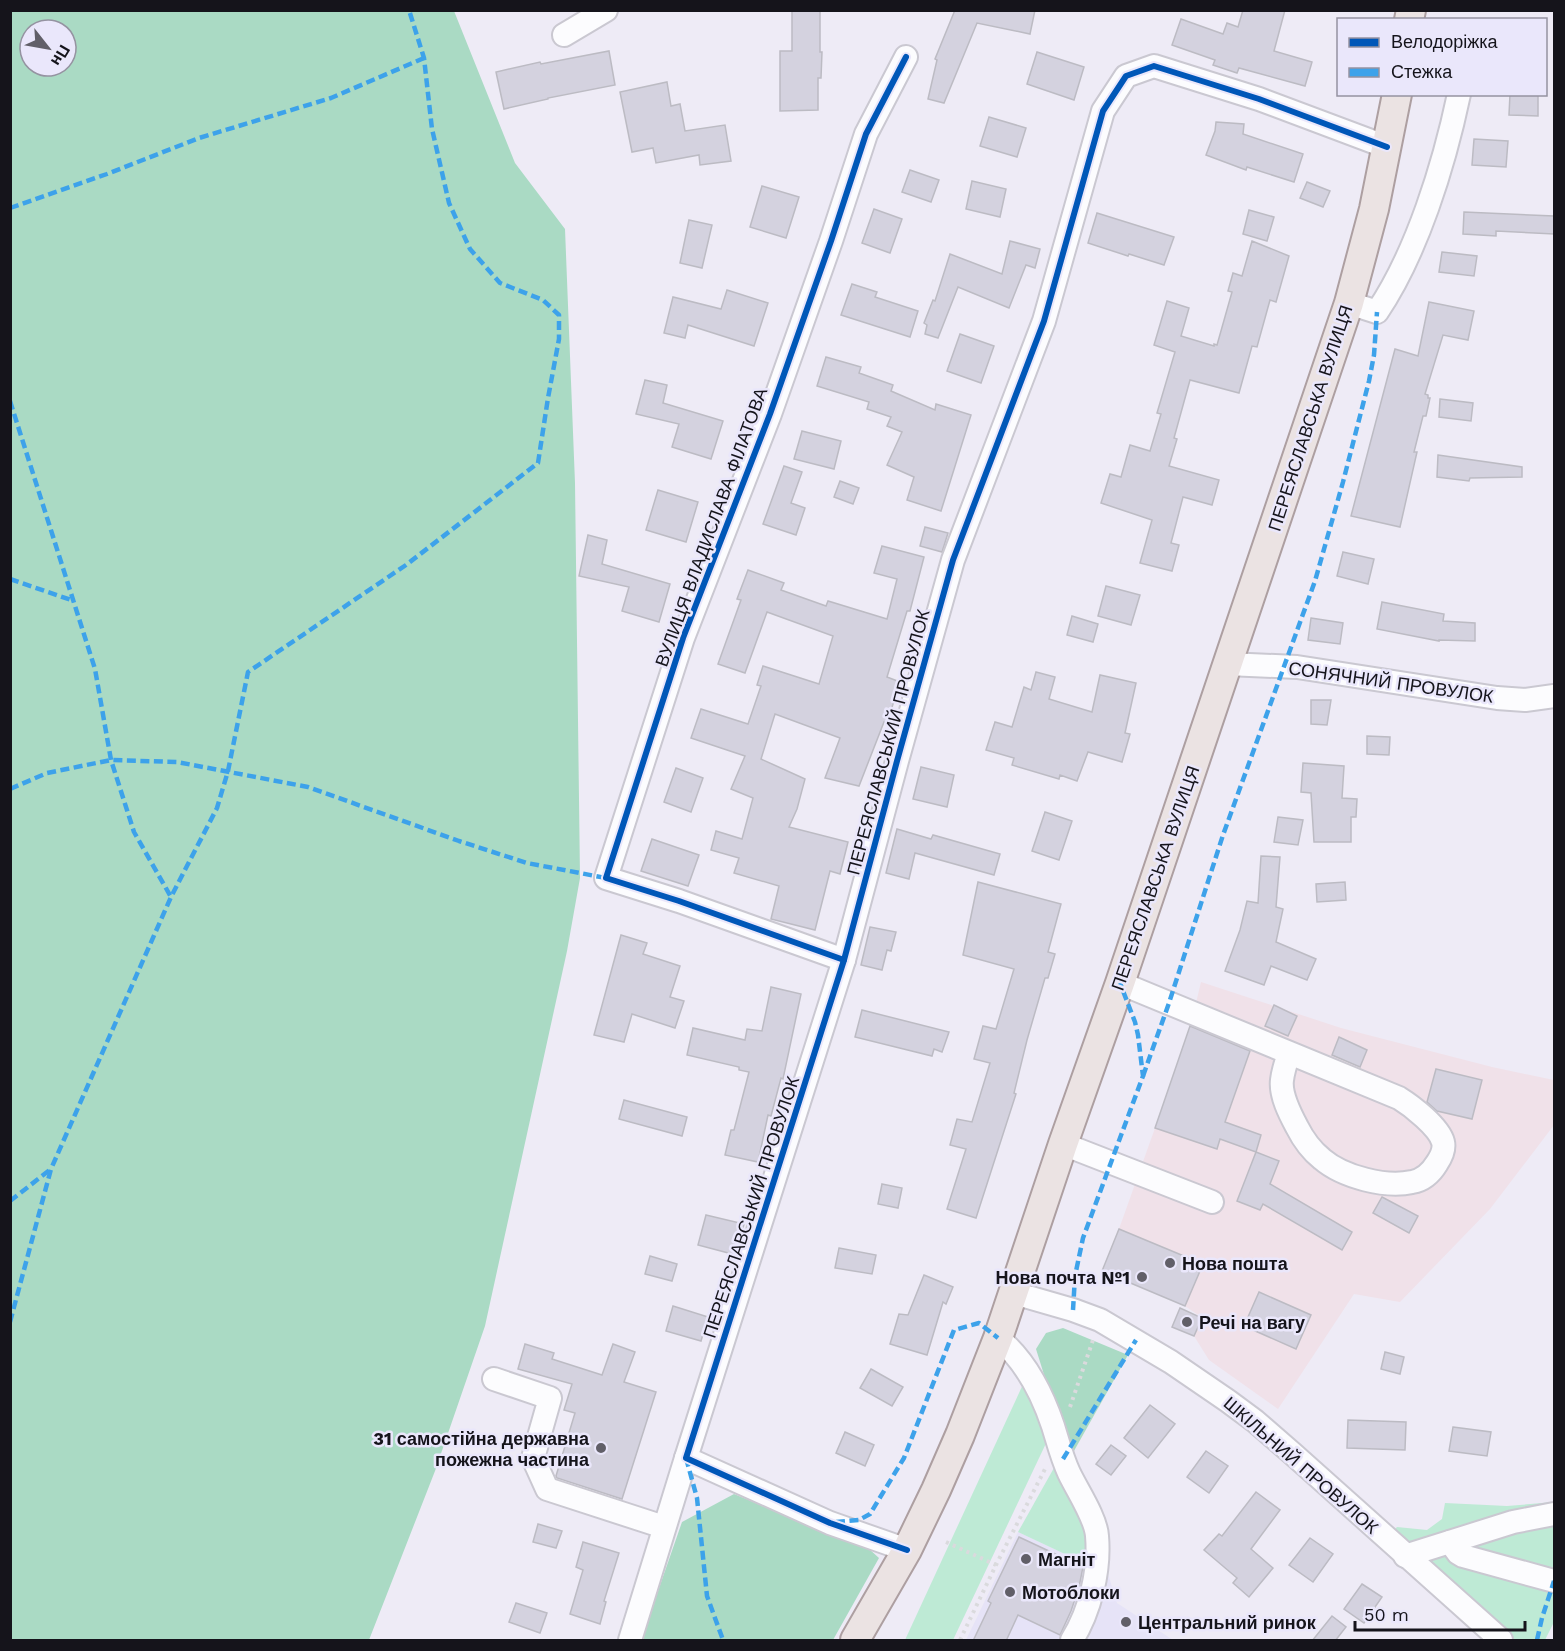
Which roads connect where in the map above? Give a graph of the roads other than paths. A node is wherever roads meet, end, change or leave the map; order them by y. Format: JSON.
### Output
{"nodes":[{"id":1,"x":606,"y":10,"type":"edge"},
{"id":2,"x":564,"y":35,"type":"dead end"},
{"id":3,"x":906,"y":57,"type":"dead end"},
{"id":4,"x":1396,"y":96,"type":"edge"},
{"id":5,"x":1458,"y":96,"type":"edge"},
{"id":6,"x":1387,"y":147,"type":"junction"},
{"id":7,"x":1349,"y":303,"type":"junction"},
{"id":8,"x":1227,"y":664,"type":"junction"},
{"id":9,"x":1554,"y":696,"type":"edge"},
{"id":10,"x":844,"y":960,"type":"junction"},
{"id":11,"x":1120,"y":983,"type":"junction"},
{"id":12,"x":1289,"y":1053,"type":"junction"},
{"id":13,"x":1063,"y":1144,"type":"junction"},
{"id":14,"x":1212,"y":1202,"type":"dead end"},
{"id":15,"x":1014,"y":1293,"type":"junction"},
{"id":16,"x":998,"y":1338,"type":"junction"},
{"id":17,"x":494,"y":1379,"type":"dead end"},
{"id":18,"x":686,"y":1458,"type":"junction"},
{"id":19,"x":1554,"y":1514,"type":"edge"},
{"id":20,"x":664,"y":1527,"type":"junction"},
{"id":21,"x":1450,"y":1542,"type":"junction"},
{"id":22,"x":907,"y":1550,"type":"junction"},
{"id":23,"x":1405,"y":1556,"type":"junction"},
{"id":24,"x":1554,"y":1581,"type":"edge"},
{"id":25,"x":630,"y":1641,"type":"edge"},
{"id":26,"x":855,"y":1641,"type":"edge"},
{"id":27,"x":1072,"y":1641,"type":"edge"},
{"id":28,"x":1501,"y":1641,"type":"edge"}],
"edges":[{"from":1,"to":2,"type":"street"},
{"from":3,"to":10,"type":"street","name":"ВУЛИЦЯ ВЛАДИСЛАВА ФІЛАТОВА"},
{"from":4,"to":6,"type":"main road","name":"ПЕРЕЯСЛАВСЬКА ВУЛИЦЯ"},
{"from":5,"to":7,"type":"street"},
{"from":6,"to":7,"type":"main road","name":"ПЕРЕЯСЛАВСЬКА ВУЛИЦЯ"},
{"from":6,"to":10,"type":"street","name":"ПЕРЕЯСЛАВСЬКИЙ ПРОВУЛОК"},
{"from":7,"to":8,"type":"main road","name":"ПЕРЕЯСЛАВСЬКА ВУЛИЦЯ"},
{"from":8,"to":9,"type":"street","name":"СОНЯЧНИЙ ПРОВУЛОК"},
{"from":8,"to":11,"type":"main road","name":"ПЕРЕЯСЛАВСЬКА ВУЛИЦЯ"},
{"from":10,"to":18,"type":"street","name":"ПЕРЕЯСЛАВСЬКИЙ ПРОВУЛОК"},
{"from":11,"to":12,"type":"street"},
{"from":11,"to":13,"type":"main road","name":"ПЕРЕЯСЛАВСЬКА ВУЛИЦЯ"},
{"from":12,"to":12,"type":"street"},
{"from":13,"to":14,"type":"street"},
{"from":13,"to":15,"type":"main road","name":"ПЕРЕЯСЛАВСЬКА ВУЛИЦЯ"},
{"from":15,"to":16,"type":"main road","name":"ПЕРЕЯСЛАВСЬКА ВУЛИЦЯ"},
{"from":15,"to":23,"type":"street","name":"ШКІЛЬНИЙ ПРОВУЛОК"},
{"from":16,"to":22,"type":"main road","name":"ПЕРЕЯСЛАВСЬКА ВУЛИЦЯ"},
{"from":16,"to":27,"type":"street"},
{"from":17,"to":20,"type":"street"},
{"from":18,"to":20,"type":"street","name":"ПЕРЕЯСЛАВСЬКИЙ ПРОВУЛОК"},
{"from":18,"to":22,"type":"street"},
{"from":19,"to":21,"type":"street"},
{"from":20,"to":25,"type":"street","name":"ПЕРЕЯСЛАВСЬКИЙ ПРОВУЛОК"},
{"from":21,"to":23,"type":"street"},
{"from":21,"to":24,"type":"street"},
{"from":22,"to":26,"type":"main road","name":"ПЕРЕЯСЛАВСЬКА ВУЛИЦЯ"},
{"from":23,"to":28,"type":"street","name":"ШКІЛЬНИЙ ПРОВУЛОК"}]}
